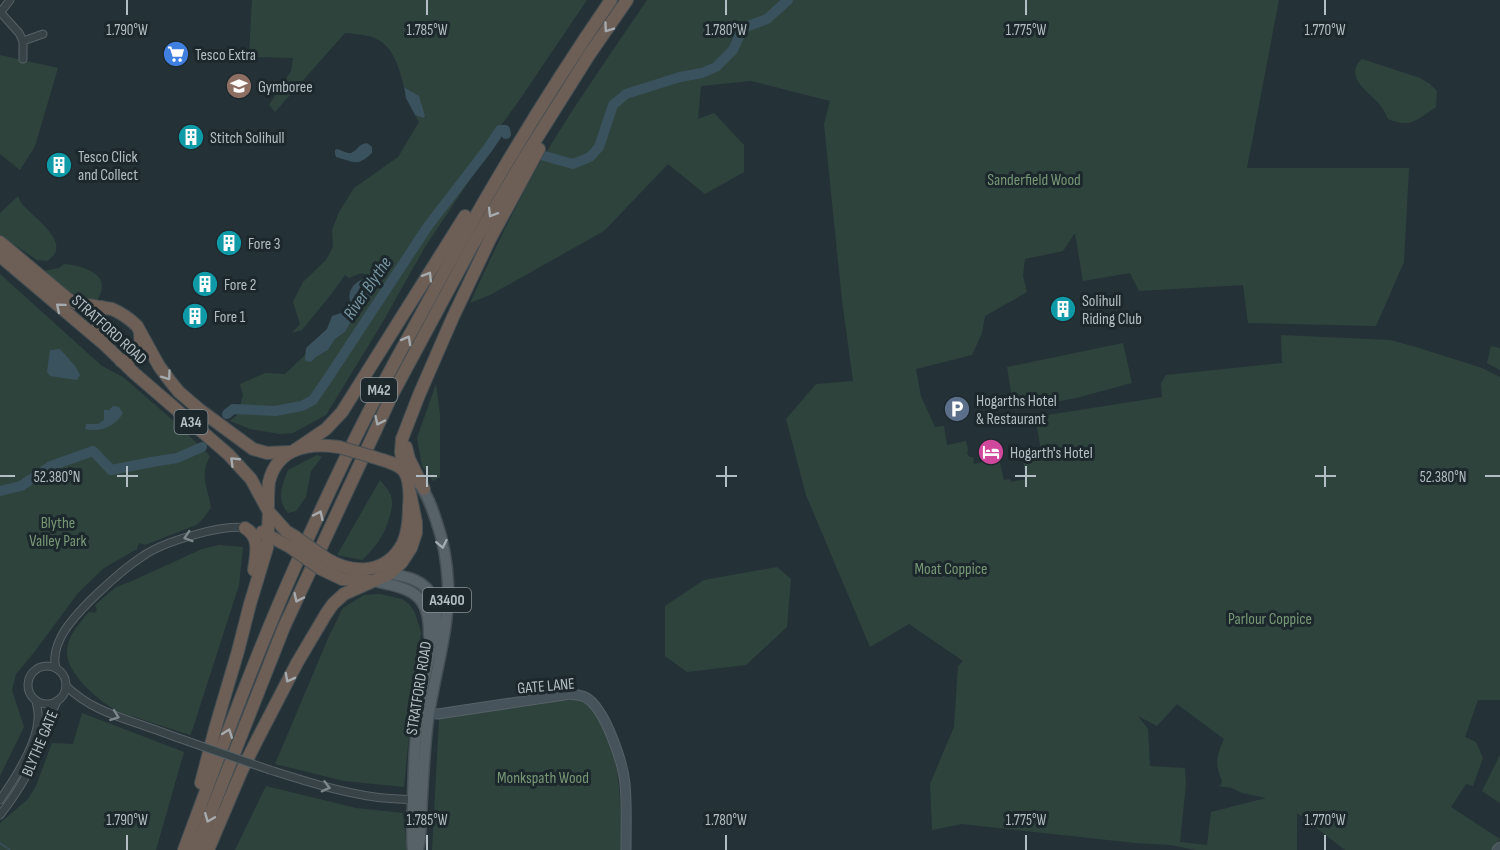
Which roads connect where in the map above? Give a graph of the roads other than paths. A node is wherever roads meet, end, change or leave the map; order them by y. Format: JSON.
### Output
{"nodes":[{"id":1,"x":10,"y":0,"type":"edge"},
{"id":2,"x":606,"y":0,"type":"edge"},
{"id":3,"x":611,"y":0,"type":"edge"},
{"id":4,"x":627,"y":0,"type":"edge"},
{"id":5,"x":1,"y":13,"type":"edge"},
{"id":6,"x":43,"y":34,"type":"dead end"},
{"id":7,"x":23,"y":41,"type":"junction"},
{"id":8,"x":589,"y":56,"type":"junction"},
{"id":9,"x":23,"y":59,"type":"dead end"},
{"id":10,"x":0,"y":242,"type":"edge"},
{"id":11,"x":0,"y":256,"type":"edge"},
{"id":12,"x":101,"y":307,"type":"junction"},
{"id":13,"x":139,"y":331,"type":"junction"},
{"id":14,"x":105,"y":345,"type":"junction"},
{"id":15,"x":121,"y":361,"type":"junction"},
{"id":16,"x":405,"y":431,"type":"junction"},
{"id":17,"x":292,"y":451,"type":"junction"},
{"id":18,"x":404,"y":471,"type":"junction"},
{"id":19,"x":424,"y":489,"type":"junction"},
{"id":20,"x":410,"y":493,"type":"junction"},
{"id":21,"x":269,"y":510,"type":"junction"},
{"id":22,"x":245,"y":528,"type":"junction"},
{"id":23,"x":268,"y":534,"type":"junction"},
{"id":24,"x":292,"y":541,"type":"junction"},
{"id":25,"x":324,"y":564,"type":"junction"},
{"id":26,"x":364,"y":570,"type":"junction"},
{"id":27,"x":389,"y":574,"type":"junction"},
{"id":28,"x":374,"y":581,"type":"junction"},
{"id":29,"x":250,"y":604,"type":"junction"},
{"id":30,"x":56,"y":668,"type":"junction"},
{"id":31,"x":425,"y":674,"type":"junction"},
{"id":32,"x":66,"y":686,"type":"junction"},
{"id":33,"x":36,"y":701,"type":"junction"},
{"id":34,"x":57,"y":701,"type":"junction"},
{"id":35,"x":424,"y":712,"type":"junction"},
{"id":36,"x":0,"y":800,"type":"edge"},
{"id":37,"x":418,"y":800,"type":"junction"},
{"id":38,"x":200,"y":807,"type":"junction"},
{"id":39,"x":0,"y":815,"type":"edge"},
{"id":40,"x":184,"y":850,"type":"edge"},
{"id":41,"x":196,"y":850,"type":"edge"},
{"id":42,"x":208,"y":850,"type":"edge"},
{"id":43,"x":415,"y":850,"type":"edge"},
{"id":44,"x":626,"y":850,"type":"edge"}],
"edges":[{"from":1,"to":5,"type":"street"},
{"from":17,"to":2,"type":"highway","one_way":true},
{"from":38,"to":3,"type":"highway","number":"M42","one_way":true},
{"from":4,"to":8,"type":"highway","number":"M42","one_way":true},
{"from":5,"to":7,"type":"street"},
{"from":6,"to":7,"type":"street"},
{"from":7,"to":9,"type":"street"},
{"from":8,"to":16,"type":"highway"},
{"from":8,"to":41,"type":"highway","number":"M42","one_way":true},
{"from":10,"to":12,"type":"highway","name":"STRATFORD ROAD","number":"A34"},
{"from":14,"to":11,"type":"highway","name":"STRATFORD ROAD","number":"A34","one_way":true},
{"from":12,"to":13,"type":"highway","name":"STRATFORD ROAD","number":"A34"},
{"from":12,"to":14,"type":"highway"},
{"from":13,"to":15,"type":"highway"},
{"from":13,"to":17,"type":"highway","name":"STRATFORD ROAD","number":"A34","one_way":true},
{"from":14,"to":15,"type":"highway","name":"STRATFORD ROAD","number":"A34"},
{"from":21,"to":15,"type":"highway","name":"STRATFORD ROAD","number":"A34","one_way":true},
{"from":16,"to":18,"type":"highway"},
{"from":16,"to":19,"type":"highway"},
{"from":17,"to":18,"type":"highway","number":"A34","bridge":true},
{"from":17,"to":21,"type":"highway"},
{"from":18,"to":19,"type":"main road","name":"STRATFORD ROAD"},
{"from":18,"to":20,"type":"highway"},
{"from":19,"to":35,"type":"main road","name":"STRATFORD ROAD","number":"A3400","one_way":true},
{"from":20,"to":26,"type":"highway"},
{"from":20,"to":27,"type":"highway"},
{"from":21,"to":23,"type":"highway"},
{"from":21,"to":24,"type":"highway","number":"A34"},
{"from":22,"to":23,"type":"highway"},
{"from":22,"to":29,"type":"highway"},
{"from":22,"to":30,"type":"street","one_way":true},
{"from":23,"to":24,"type":"highway"},
{"from":23,"to":29,"type":"highway"},
{"from":24,"to":25,"type":"highway","bridge":true},
{"from":25,"to":26,"type":"highway"},
{"from":25,"to":28,"type":"highway"},
{"from":26,"to":27,"type":"main road","name":"STRATFORD ROAD","number":"A3400"},
{"from":27,"to":28,"type":"highway"},
{"from":27,"to":31,"type":"main road","name":"STRATFORD ROAD","number":"A3400"},
{"from":28,"to":31,"type":"main road"},
{"from":28,"to":42,"type":"highway","one_way":true},
{"from":29,"to":38,"type":"highway"},
{"from":30,"to":32,"type":"street"},
{"from":30,"to":33,"type":"street"},
{"from":31,"to":35,"type":"main road","name":"STRATFORD ROAD","number":"A3400"},
{"from":32,"to":34,"type":"street"},
{"from":32,"to":37,"type":"street","one_way":true,"bridge":true},
{"from":33,"to":34,"type":"street"},
{"from":33,"to":36,"type":"street","name":"BLYTHE GATE"},
{"from":34,"to":39,"type":"street","name":"BLYTHE GATE"},
{"from":35,"to":37,"type":"main road","name":"STRATFORD ROAD","number":"A3400"},
{"from":35,"to":44,"type":"street","name":"GATE LANE"},
{"from":37,"to":43,"type":"main road","name":"STRATFORD ROAD","number":"A3400"},
{"from":38,"to":40,"type":"highway","number":"M42"}]}
